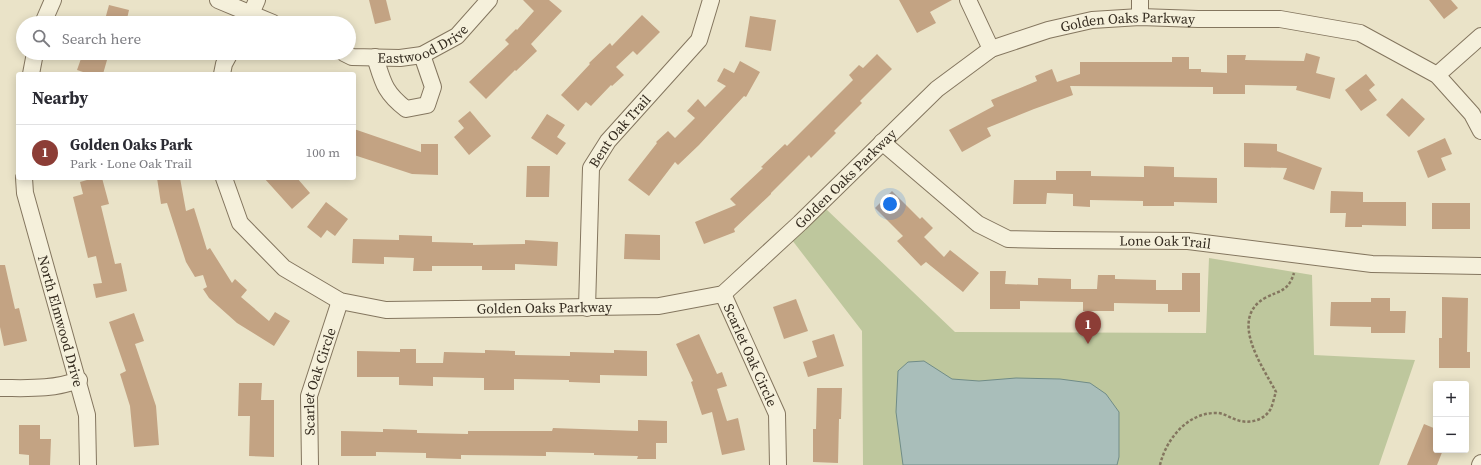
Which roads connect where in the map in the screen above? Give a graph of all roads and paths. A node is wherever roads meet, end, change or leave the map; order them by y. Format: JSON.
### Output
{"nodes":[{"id":1,"x":53,"y":0,"type":"edge"},
{"id":2,"x":218,"y":0,"type":"edge"},
{"id":3,"x":488,"y":0,"type":"edge"},
{"id":4,"x":711,"y":0,"type":"edge"},
{"id":5,"x":968,"y":0,"type":"edge"},
{"id":6,"x":1140,"y":0,"type":"edge"},
{"id":7,"x":252,"y":12,"type":"edge"},
{"id":8,"x":46,"y":16,"type":"edge"},
{"id":9,"x":1140,"y":17,"type":"junction"},
{"id":10,"x":1481,"y":36,"type":"edge"},
{"id":11,"x":991,"y":49,"type":"junction"},
{"id":12,"x":422,"y":55,"type":"junction"},
{"id":13,"x":356,"y":57,"type":"edge"},
{"id":14,"x":375,"y":57,"type":"junction"},
{"id":15,"x":34,"y":60,"type":"edge"},
{"id":16,"x":226,"y":60,"type":"edge"},
{"id":17,"x":31,"y":72,"type":"edge"},
{"id":18,"x":222,"y":72,"type":"edge"},
{"id":19,"x":1437,"y":75,"type":"junction"},
{"id":20,"x":1481,"y":131,"type":"edge"},
{"id":21,"x":882,"y":142,"type":"junction"},
{"id":22,"x":24,"y":180,"type":"edge"},
{"id":23,"x":225,"y":180,"type":"edge"},
{"id":24,"x":1481,"y":266,"type":"edge"},
{"id":25,"x":1294,"y":273,"type":"dead end"},
{"id":26,"x":723,"y":294,"type":"junction"},
{"id":27,"x":340,"y":301,"type":"junction"},
{"id":28,"x":587,"y":308,"type":"junction"},
{"id":29,"x":78,"y":380,"type":"junction"},
{"id":30,"x":0,"y":388,"type":"edge"},
{"id":31,"x":88,"y":465,"type":"edge"},
{"id":32,"x":310,"y":465,"type":"edge"},
{"id":33,"x":778,"y":465,"type":"edge"},
{"id":34,"x":1160,"y":465,"type":"edge"}],
"edges":[{"from":1,"to":8,"type":"street"},
{"from":2,"to":7,"type":"street"},
{"from":3,"to":12,"type":"street","name":"Eastwood Drive"},
{"from":4,"to":28,"type":"street","name":"Bent Oak Trail"},
{"from":5,"to":11,"type":"street"},
{"from":6,"to":9,"type":"street"},
{"from":9,"to":11,"type":"street","name":"Golden Oaks Parkway"},
{"from":9,"to":19,"type":"street","name":"Golden Oaks Parkway"},
{"from":10,"to":19,"type":"street"},
{"from":11,"to":21,"type":"street","name":"Golden Oaks Parkway"},
{"from":12,"to":14,"type":"street","name":"Eastwood Drive"},
{"from":12,"to":14,"type":"street"},
{"from":13,"to":14,"type":"street","name":"Eastwood Drive"},
{"from":15,"to":17,"type":"street"},
{"from":16,"to":18,"type":"street"},
{"from":19,"to":20,"type":"street","name":"Golden Oaks Parkway"},
{"from":21,"to":24,"type":"street","name":"Lone Oak Trail"},
{"from":21,"to":26,"type":"street","name":"Golden Oaks Parkway"},
{"from":22,"to":29,"type":"street","name":"North Elmwood Drive"},
{"from":23,"to":27,"type":"street","name":"Golden Oaks Parkway"},
{"from":25,"to":34,"type":"path"},
{"from":26,"to":28,"type":"street","name":"Golden Oaks Parkway"},
{"from":26,"to":33,"type":"street","name":"Scarlet Oak Circle"},
{"from":27,"to":28,"type":"street","name":"Golden Oaks Parkway"},
{"from":27,"to":32,"type":"street","name":"Scarlet Oak Circle"},
{"from":29,"to":30,"type":"street"},
{"from":29,"to":31,"type":"street","name":"North Elmwood Drive"}]}
